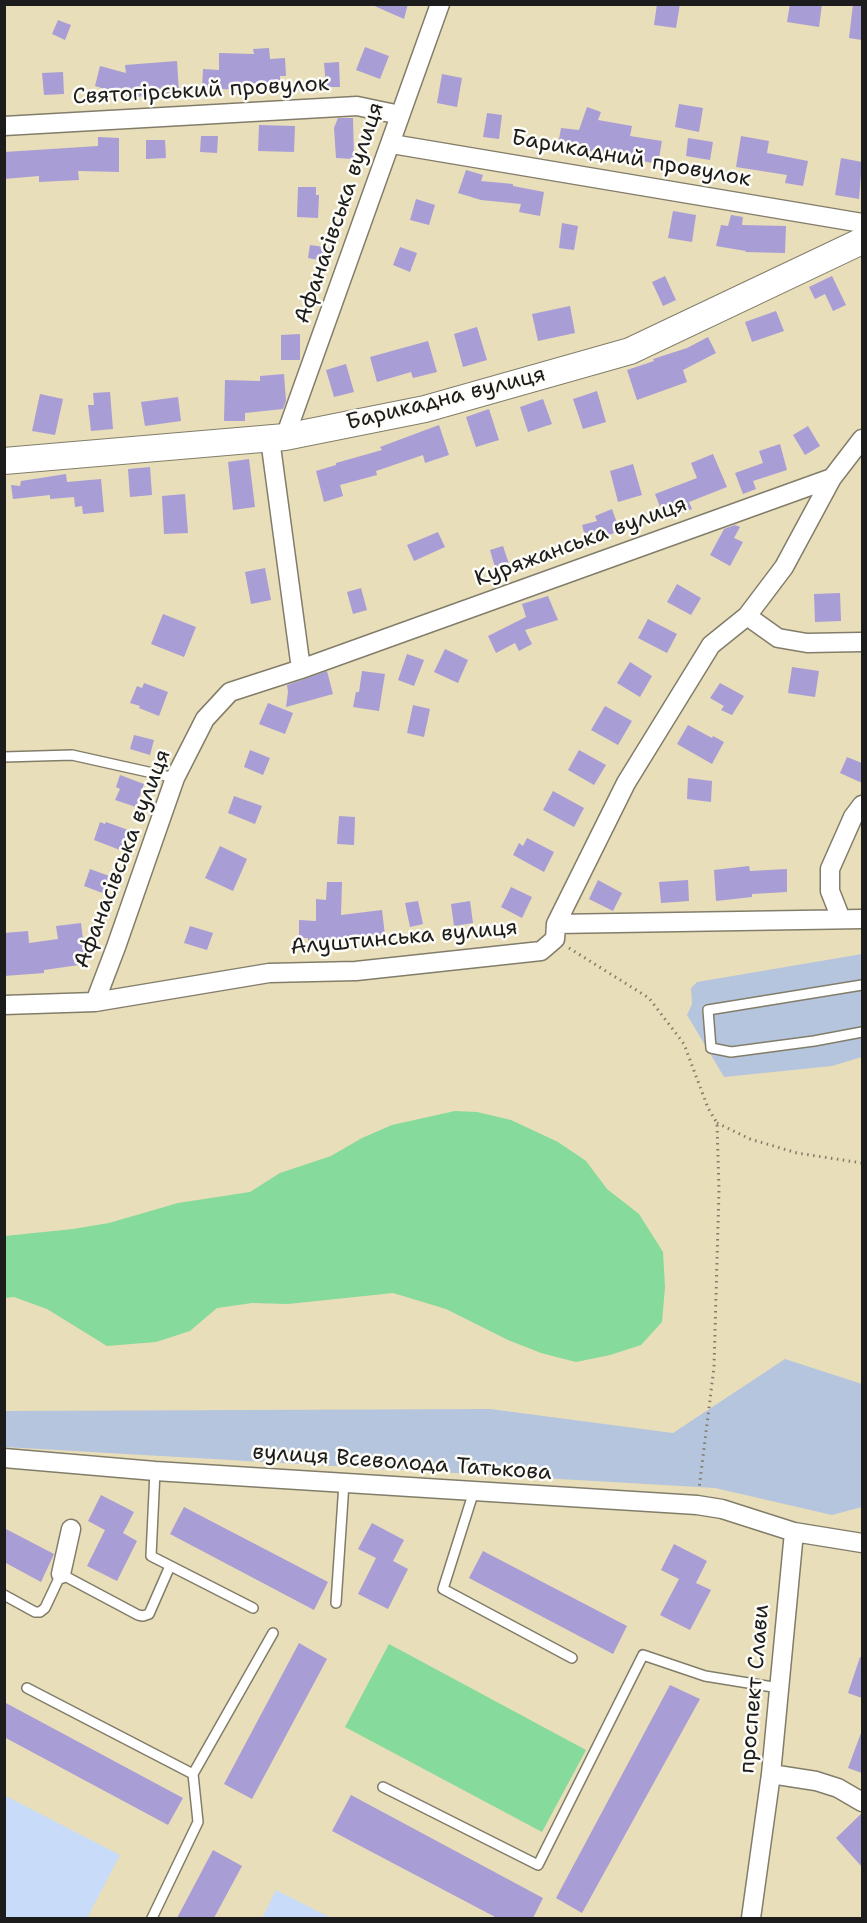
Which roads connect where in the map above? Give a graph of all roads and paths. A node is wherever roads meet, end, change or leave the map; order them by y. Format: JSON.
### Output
{"nodes":[{"id":1,"x":440,"y":4,"type":"edge"},
{"id":2,"x":400,"y":115,"type":"junction"},
{"id":3,"x":4,"y":126,"type":"edge"},
{"id":4,"x":392,"y":144,"type":"junction"},
{"id":5,"x":862,"y":223,"type":"edge"},
{"id":6,"x":862,"y":241,"type":"edge"},
{"id":7,"x":278,"y":438,"type":"junction"},
{"id":8,"x":862,"y":439,"type":"edge"},
{"id":9,"x":4,"y":461,"type":"edge"},
{"id":10,"x":832,"y":478,"type":"junction"},
{"id":11,"x":747,"y":616,"type":"junction"},
{"id":12,"x":862,"y":642,"type":"edge"},
{"id":13,"x":301,"y":669,"type":"junction"},
{"id":14,"x":4,"y":757,"type":"edge"},
{"id":15,"x":174,"y":778,"type":"junction"},
{"id":16,"x":862,"y":805,"type":"edge"},
{"id":17,"x":841,"y":919,"type":"junction"},
{"id":18,"x":862,"y":919,"type":"edge"},
{"id":19,"x":555,"y":931,"type":"junction"},
{"id":20,"x":862,"y":985,"type":"edge"},
{"id":21,"x":95,"y":1002,"type":"junction"},
{"id":22,"x":4,"y":1005,"type":"edge"},
{"id":23,"x":862,"y":1032,"type":"edge"},
{"id":24,"x":717,"y":1123,"type":"junction"},
{"id":25,"x":862,"y":1163,"type":"edge"},
{"id":26,"x":4,"y":1458,"type":"edge"},
{"id":27,"x":155,"y":1471,"type":"junction"},
{"id":28,"x":344,"y":1483,"type":"junction"},
{"id":29,"x":474,"y":1491,"type":"junction"},
{"id":30,"x":697,"y":1505,"type":"junction"},
{"id":31,"x":71,"y":1529,"type":"dead end"},
{"id":32,"x":794,"y":1532,"type":"junction"},
{"id":33,"x":862,"y":1543,"type":"edge"},
{"id":34,"x":170,"y":1566,"type":"junction"},
{"id":35,"x":61,"y":1574,"type":"junction"},
{"id":36,"x":4,"y":1595,"type":"edge"},
{"id":37,"x":336,"y":1603,"type":"dead end"},
{"id":38,"x":253,"y":1608,"type":"dead end"},
{"id":39,"x":273,"y":1633,"type":"dead end"},
{"id":40,"x":572,"y":1658,"type":"dead end"},
{"id":41,"x":27,"y":1688,"type":"dead end"},
{"id":42,"x":778,"y":1688,"type":"junction"},
{"id":43,"x":193,"y":1774,"type":"junction"},
{"id":44,"x":771,"y":1774,"type":"junction"},
{"id":45,"x":383,"y":1787,"type":"dead end"},
{"id":46,"x":862,"y":1802,"type":"edge"},
{"id":47,"x":152,"y":1918,"type":"edge"},
{"id":48,"x":751,"y":1918,"type":"edge"}],
"edges":[{"from":1,"to":2,"type":"street","name":"Афанасівська вулиця"},
{"from":2,"to":3,"type":"street","name":"Святогірський провулок"},
{"from":2,"to":4,"type":"street","name":"Афанасівська вулиця"},
{"from":4,"to":5,"type":"street","name":"Барикадний провулок"},
{"from":4,"to":7,"type":"street","name":"Афанасівська вулиця"},
{"from":6,"to":7,"type":"street","name":"Барикадна вулиця"},
{"from":7,"to":9,"type":"street","name":"Барикадна вулиця"},
{"from":7,"to":13,"type":"street","name":"Афанасівська вулиця"},
{"from":8,"to":10,"type":"street"},
{"from":10,"to":11,"type":"street"},
{"from":10,"to":13,"type":"street","name":"Куряжанська вулиця"},
{"from":11,"to":12,"type":"street"},
{"from":11,"to":19,"type":"street"},
{"from":13,"to":15,"type":"street","name":"Афанасівська вулиця"},
{"from":14,"to":15,"type":"lane"},
{"from":15,"to":21,"type":"street","name":"Афанасівська вулиця"},
{"from":16,"to":17,"type":"street"},
{"from":17,"to":18,"type":"street","name":"Алуштинська вулиця"},
{"from":17,"to":19,"type":"street","name":"Алуштинська вулиця"},
{"from":19,"to":21,"type":"street","name":"Алуштинська вулиця"},
{"from":19,"to":24,"type":"path"},
{"from":20,"to":23,"type":"lane"},
{"from":21,"to":22,"type":"street","name":"Алуштинська вулиця"},
{"from":24,"to":25,"type":"path"},
{"from":24,"to":30,"type":"path"},
{"from":26,"to":27,"type":"street","name":"вулиця Всеволода Татькова"},
{"from":27,"to":28,"type":"street","name":"вулиця Всеволода Татькова"},
{"from":27,"to":34,"type":"lane"},
{"from":28,"to":29,"type":"street","name":"вулиця Всеволода Татькова"},
{"from":28,"to":37,"type":"lane"},
{"from":29,"to":30,"type":"street","name":"вулиця Всеволода Татькова"},
{"from":29,"to":40,"type":"lane"},
{"from":30,"to":32,"type":"street","name":"вулиця Всеволода Татькова"},
{"from":31,"to":35,"type":"street"},
{"from":32,"to":33,"type":"street"},
{"from":32,"to":42,"type":"street","name":"проспект Слави"},
{"from":34,"to":35,"type":"lane"},
{"from":34,"to":38,"type":"lane"},
{"from":35,"to":36,"type":"lane"},
{"from":39,"to":43,"type":"lane"},
{"from":41,"to":43,"type":"lane"},
{"from":42,"to":44,"type":"street","name":"проспект Слави"},
{"from":42,"to":45,"type":"lane"},
{"from":43,"to":47,"type":"lane"},
{"from":44,"to":46,"type":"street"},
{"from":44,"to":48,"type":"street","name":"проспект Слави"}]}
